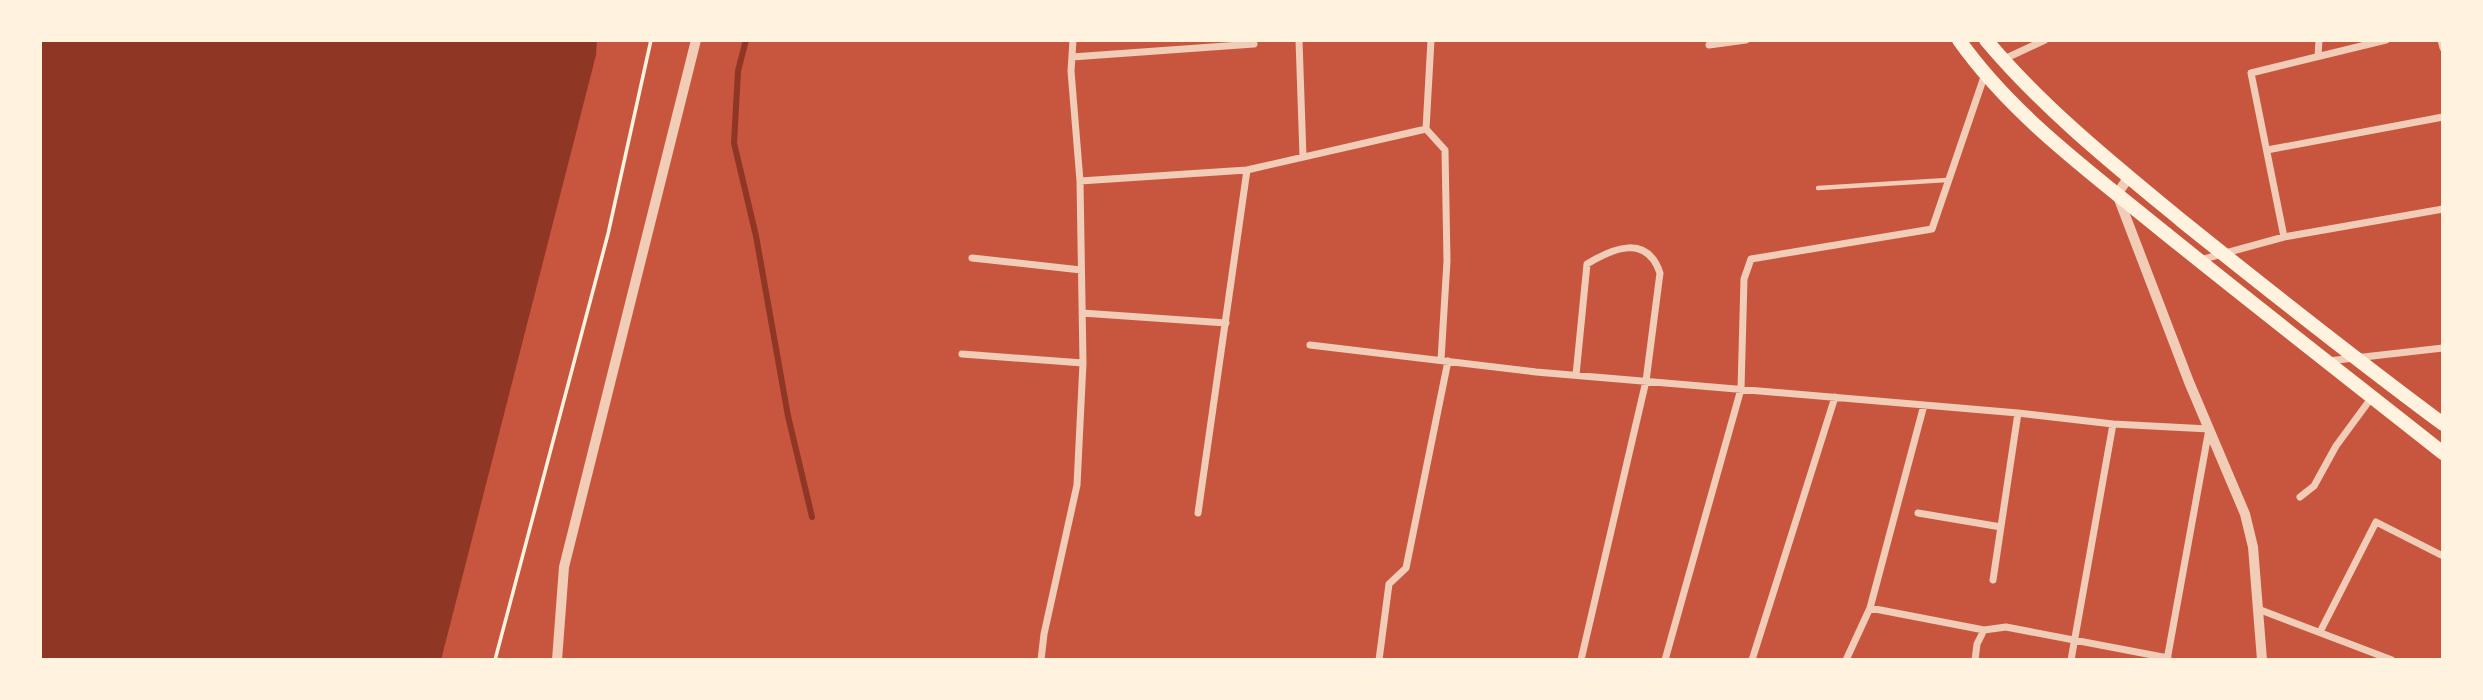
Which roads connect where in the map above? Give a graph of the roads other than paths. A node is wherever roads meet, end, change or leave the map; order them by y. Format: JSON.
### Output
{"nodes":[{"id":1,"x":696,"y":40,"type":"edge"},
{"id":2,"x":1073,"y":40,"type":"edge"},
{"id":3,"x":1299,"y":40,"type":"edge"},
{"id":4,"x":1431,"y":40,"type":"edge"},
{"id":5,"x":1746,"y":40,"type":"edge"},
{"id":6,"x":1959,"y":40,"type":"edge"},
{"id":7,"x":1986,"y":40,"type":"edge"},
{"id":8,"x":2045,"y":40,"type":"edge"},
{"id":9,"x":2319,"y":40,"type":"edge"},
{"id":10,"x":2386,"y":40,"type":"edge"},
{"id":11,"x":2441,"y":40,"type":"edge"},
{"id":12,"x":1254,"y":44,"type":"dead end"},
{"id":13,"x":1709,"y":46,"type":"dead end"},
{"id":14,"x":2443,"y":48,"type":"edge"},
{"id":15,"x":2318,"y":55,"type":"junction"},
{"id":16,"x":1072,"y":57,"type":"junction"},
{"id":17,"x":2002,"y":60,"type":"junction"},
{"id":18,"x":1985,"y":74,"type":"junction"},
{"id":19,"x":2443,"y":117,"type":"edge"},
{"id":20,"x":1426,"y":129,"type":"junction"},
{"id":21,"x":2267,"y":150,"type":"junction"},
{"id":22,"x":1303,"y":157,"type":"junction"},
{"id":23,"x":1247,"y":170,"type":"junction"},
{"id":24,"x":2129,"y":177,"type":"junction"},
{"id":25,"x":1947,"y":180,"type":"junction"},
{"id":26,"x":1080,"y":181,"type":"junction"},
{"id":27,"x":1818,"y":188,"type":"dead end"},
{"id":28,"x":2117,"y":194,"type":"junction"},
{"id":29,"x":2443,"y":209,"type":"edge"},
{"id":30,"x":2284,"y":237,"type":"junction"},
{"id":31,"x":2223,"y":254,"type":"junction"},
{"id":32,"x":972,"y":258,"type":"dead end"},
{"id":33,"x":2199,"y":260,"type":"junction"},
{"id":34,"x":1081,"y":270,"type":"junction"},
{"id":35,"x":1082,"y":313,"type":"junction"},
{"id":36,"x":1226,"y":323,"type":"junction"},
{"id":37,"x":1310,"y":345,"type":"dead end"},
{"id":38,"x":2443,"y":348,"type":"edge"},
{"id":39,"x":962,"y":354,"type":"dead end"},
{"id":40,"x":2355,"y":358,"type":"junction"},
{"id":41,"x":1445,"y":361,"type":"junction"},
{"id":42,"x":2327,"y":362,"type":"junction"},
{"id":43,"x":1083,"y":363,"type":"junction"},
{"id":44,"x":1576,"y":375,"type":"junction"},
{"id":45,"x":1646,"y":381,"type":"junction"},
{"id":46,"x":1741,"y":389,"type":"junction"},
{"id":47,"x":1835,"y":397,"type":"junction"},
{"id":48,"x":2372,"y":397,"type":"junction"},
{"id":49,"x":1924,"y":405,"type":"junction"},
{"id":50,"x":2018,"y":413,"type":"junction"},
{"id":51,"x":2113,"y":424,"type":"junction"},
{"id":52,"x":2443,"y":424,"type":"edge"},
{"id":53,"x":2209,"y":429,"type":"junction"},
{"id":54,"x":2443,"y":453,"type":"edge"},
{"id":55,"x":2300,"y":497,"type":"dead end"},
{"id":56,"x":1198,"y":513,"type":"dead end"},
{"id":57,"x":1918,"y":513,"type":"dead end"},
{"id":58,"x":2001,"y":527,"type":"junction"},
{"id":59,"x":2443,"y":556,"type":"edge"},
{"id":60,"x":1993,"y":580,"type":"dead end"},
{"id":61,"x":1870,"y":608,"type":"junction"},
{"id":62,"x":2259,"y":609,"type":"junction"},
{"id":63,"x":1984,"y":630,"type":"junction"},
{"id":64,"x":2320,"y":632,"type":"junction"},
{"id":65,"x":2074,"y":640,"type":"junction"},
{"id":66,"x":2167,"y":659,"type":"edge"},
{"id":67,"x":557,"y":660,"type":"edge"},
{"id":68,"x":1041,"y":660,"type":"edge"},
{"id":69,"x":1378,"y":660,"type":"edge"},
{"id":70,"x":1581,"y":660,"type":"edge"},
{"id":71,"x":1665,"y":660,"type":"edge"},
{"id":72,"x":1752,"y":660,"type":"edge"},
{"id":73,"x":1846,"y":660,"type":"edge"},
{"id":74,"x":1975,"y":660,"type":"edge"},
{"id":75,"x":2071,"y":660,"type":"edge"},
{"id":76,"x":2262,"y":660,"type":"edge"},
{"id":77,"x":2392,"y":660,"type":"edge"}],
"edges":[{"from":1,"to":67,"type":"street"},
{"from":2,"to":16,"type":"street"},
{"from":3,"to":22,"type":"street"},
{"from":4,"to":20,"type":"street"},
{"from":5,"to":13,"type":"street"},
{"from":6,"to":18,"type":"main road"},
{"from":7,"to":17,"type":"main road"},
{"from":8,"to":17,"type":"street"},
{"from":9,"to":15,"type":"street"},
{"from":10,"to":15,"type":"street"},
{"from":11,"to":14,"type":"street"},
{"from":12,"to":16,"type":"street"},
{"from":15,"to":21,"type":"street"},
{"from":16,"to":26,"type":"street"},
{"from":17,"to":24,"type":"main road"},
{"from":18,"to":25,"type":"street"},
{"from":18,"to":28,"type":"main road"},
{"from":19,"to":21,"type":"street"},
{"from":20,"to":22,"type":"street"},
{"from":20,"to":41,"type":"street"},
{"from":21,"to":30,"type":"street"},
{"from":22,"to":23,"type":"street"},
{"from":23,"to":26,"type":"street"},
{"from":23,"to":36,"type":"street"},
{"from":24,"to":28,"type":"street"},
{"from":24,"to":31,"type":"main road"},
{"from":25,"to":27,"type":"lane"},
{"from":25,"to":46,"type":"street"},
{"from":26,"to":34,"type":"street"},
{"from":28,"to":33,"type":"main road"},
{"from":28,"to":53,"type":"street"},
{"from":29,"to":30,"type":"street"},
{"from":30,"to":31,"type":"street"},
{"from":31,"to":33,"type":"street"},
{"from":31,"to":40,"type":"main road"},
{"from":32,"to":34,"type":"street"},
{"from":33,"to":42,"type":"main road"},
{"from":34,"to":35,"type":"street"},
{"from":35,"to":36,"type":"street"},
{"from":35,"to":43,"type":"street"},
{"from":36,"to":56,"type":"street"},
{"from":37,"to":41,"type":"street"},
{"from":38,"to":40,"type":"street"},
{"from":39,"to":43,"type":"street"},
{"from":40,"to":42,"type":"street"},
{"from":40,"to":52,"type":"main road"},
{"from":41,"to":44,"type":"street"},
{"from":41,"to":69,"type":"street"},
{"from":42,"to":48,"type":"main road"},
{"from":43,"to":68,"type":"street"},
{"from":44,"to":45,"type":"street"},
{"from":44,"to":45,"type":"street"},
{"from":45,"to":46,"type":"street"},
{"from":45,"to":70,"type":"street"},
{"from":46,"to":47,"type":"street"},
{"from":46,"to":71,"type":"street"},
{"from":47,"to":49,"type":"street"},
{"from":47,"to":72,"type":"street"},
{"from":48,"to":54,"type":"main road"},
{"from":48,"to":55,"type":"street"},
{"from":49,"to":50,"type":"street"},
{"from":49,"to":61,"type":"street"},
{"from":50,"to":51,"type":"street"},
{"from":50,"to":58,"type":"street"},
{"from":51,"to":53,"type":"street"},
{"from":51,"to":65,"type":"street"},
{"from":53,"to":62,"type":"street"},
{"from":53,"to":66,"type":"street"},
{"from":57,"to":58,"type":"street"},
{"from":58,"to":60,"type":"street"},
{"from":59,"to":64,"type":"street"},
{"from":61,"to":63,"type":"street"},
{"from":61,"to":73,"type":"street"},
{"from":62,"to":64,"type":"street"},
{"from":62,"to":76,"type":"street"},
{"from":63,"to":65,"type":"street"},
{"from":63,"to":74,"type":"street"},
{"from":64,"to":77,"type":"street"},
{"from":65,"to":66,"type":"street"},
{"from":65,"to":75,"type":"street"}]}
